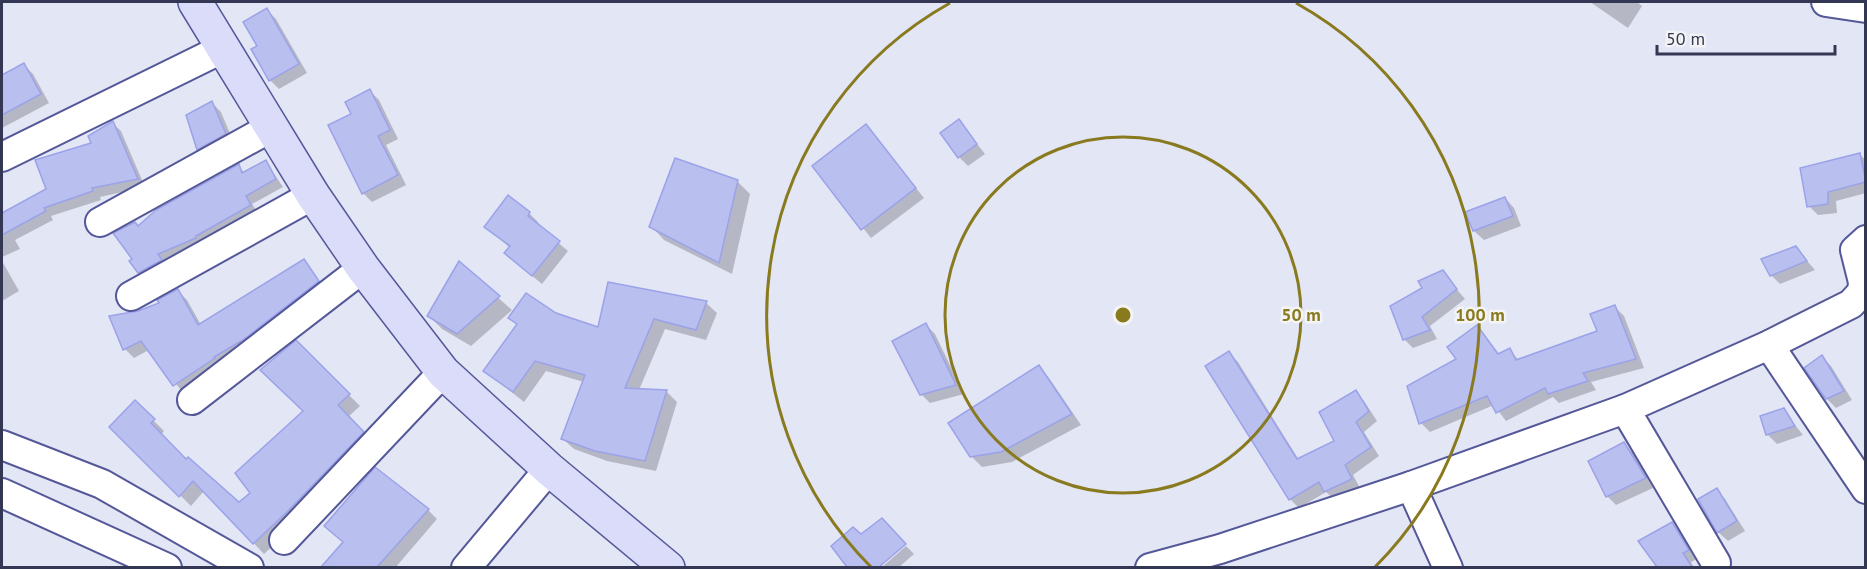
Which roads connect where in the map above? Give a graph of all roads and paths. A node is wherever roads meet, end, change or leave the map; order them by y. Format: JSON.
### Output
{"nodes":[{"id":1,"x":195,"y":2,"type":"edge"},
{"id":2,"x":1826,"y":2,"type":"edge"},
{"id":3,"x":1866,"y":8,"type":"edge"},
{"id":4,"x":224,"y":48,"type":"junction"},
{"id":5,"x":272,"y":127,"type":"junction"},
{"id":6,"x":2,"y":158,"type":"edge"},
{"id":7,"x":313,"y":195,"type":"junction"},
{"id":8,"x":100,"y":222,"type":"dead end"},
{"id":9,"x":1866,"y":240,"type":"edge"},
{"id":10,"x":363,"y":268,"type":"junction"},
{"id":11,"x":131,"y":296,"type":"dead end"},
{"id":12,"x":1769,"y":345,"type":"junction"},
{"id":13,"x":443,"y":372,"type":"junction"},
{"id":14,"x":192,"y":400,"type":"dead end"},
{"id":15,"x":1625,"y":409,"type":"junction"},
{"id":16,"x":2,"y":446,"type":"edge"},
{"id":17,"x":549,"y":469,"type":"junction"},
{"id":18,"x":1411,"y":486,"type":"junction"},
{"id":19,"x":1866,"y":489,"type":"edge"},
{"id":20,"x":2,"y":493,"type":"edge"},
{"id":21,"x":284,"y":540,"type":"dead end"},
{"id":22,"x":1716,"y":563,"type":"dead end"},
{"id":23,"x":167,"y":567,"type":"edge"},
{"id":24,"x":249,"y":567,"type":"edge"},
{"id":25,"x":466,"y":567,"type":"edge"},
{"id":26,"x":669,"y":567,"type":"edge"},
{"id":27,"x":1150,"y":567,"type":"edge"},
{"id":28,"x":1448,"y":567,"type":"edge"}],
"edges":[{"from":1,"to":4,"type":"street"},
{"from":2,"to":3,"type":"street"},
{"from":4,"to":5,"type":"street"},
{"from":4,"to":6,"type":"street"},
{"from":5,"to":7,"type":"street"},
{"from":5,"to":8,"type":"street"},
{"from":7,"to":10,"type":"street"},
{"from":7,"to":11,"type":"street"},
{"from":9,"to":12,"type":"street"},
{"from":10,"to":13,"type":"street"},
{"from":10,"to":14,"type":"street"},
{"from":12,"to":15,"type":"street"},
{"from":12,"to":19,"type":"street"},
{"from":13,"to":17,"type":"street"},
{"from":13,"to":21,"type":"street"},
{"from":15,"to":18,"type":"street"},
{"from":15,"to":22,"type":"street"},
{"from":16,"to":24,"type":"street"},
{"from":17,"to":25,"type":"street"},
{"from":17,"to":26,"type":"street"},
{"from":18,"to":27,"type":"street"},
{"from":18,"to":28,"type":"street"},
{"from":20,"to":23,"type":"street"}]}
